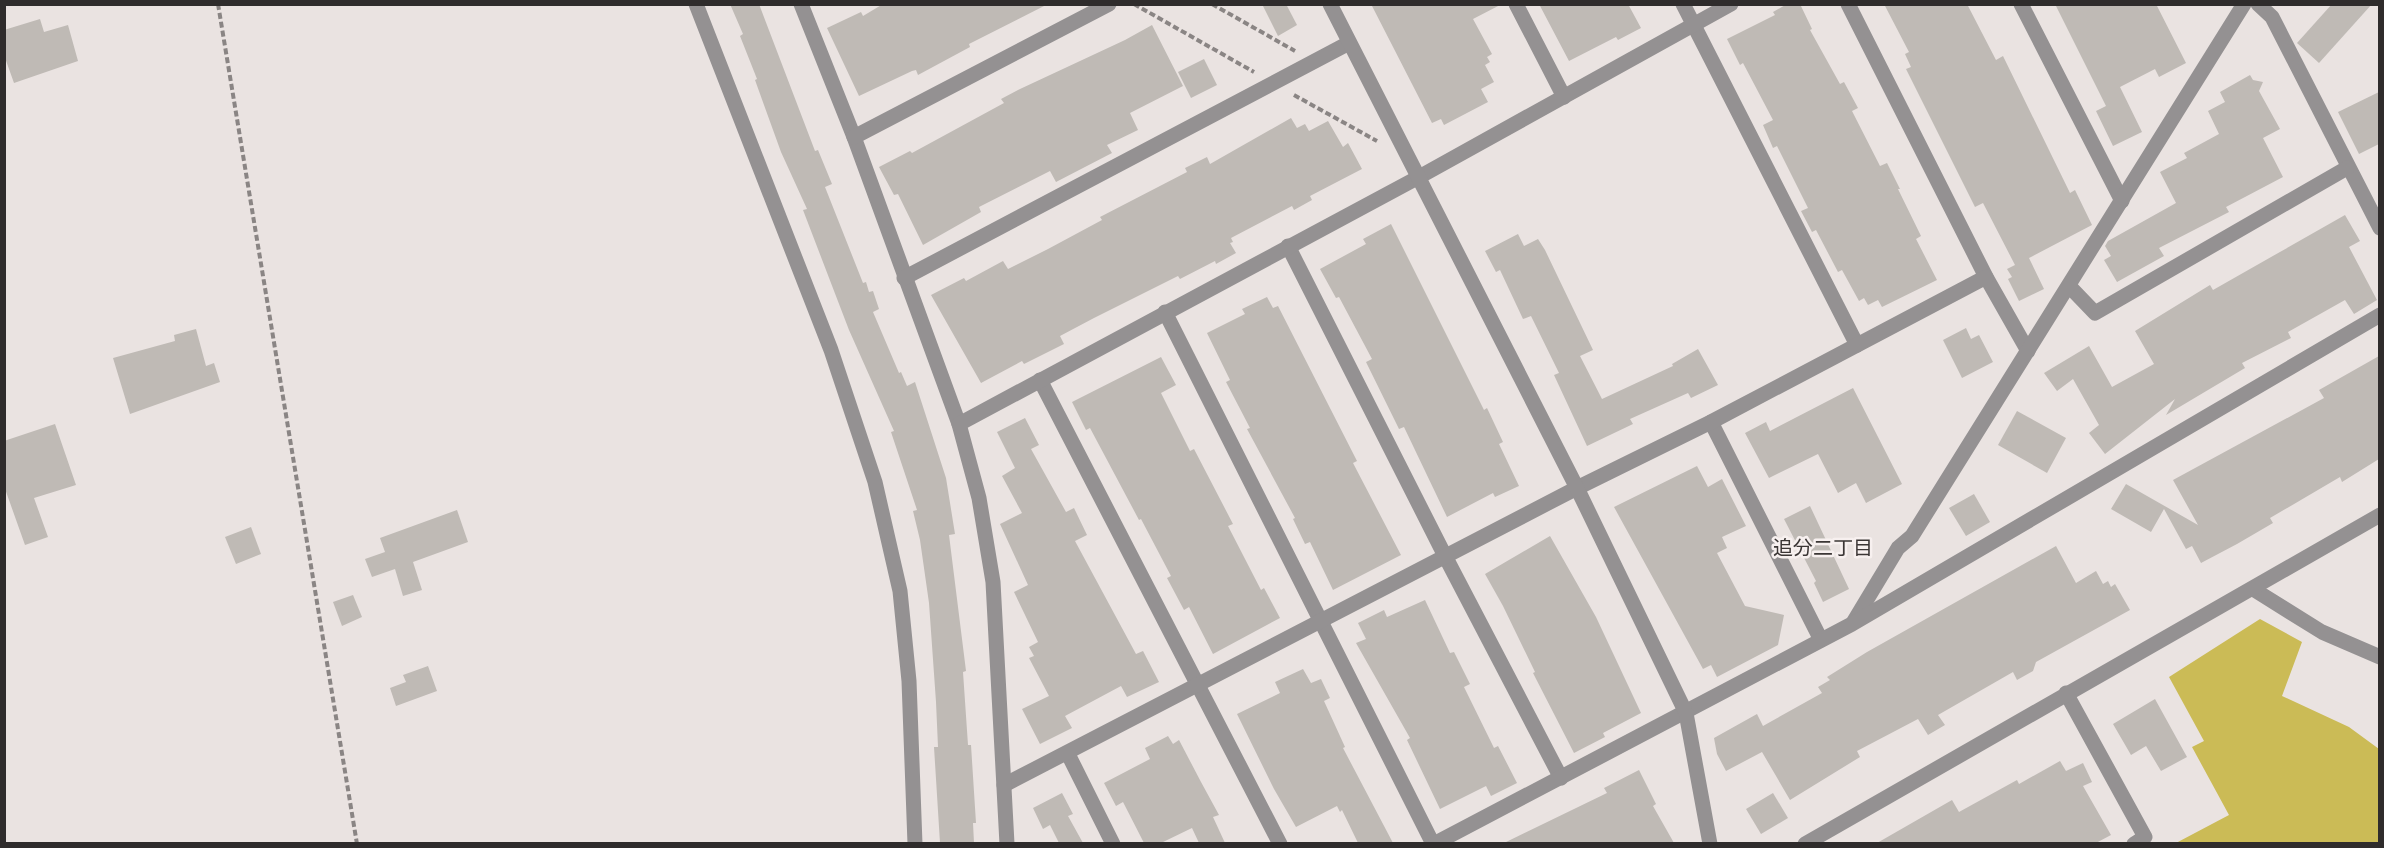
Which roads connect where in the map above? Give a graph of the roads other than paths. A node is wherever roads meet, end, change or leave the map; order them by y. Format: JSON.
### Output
{"nodes":[{"id":1,"x":696,"y":4,"type":"edge"},
{"id":2,"x":801,"y":4,"type":"edge"},
{"id":3,"x":1109,"y":4,"type":"edge"},
{"id":4,"x":1330,"y":4,"type":"edge"},
{"id":5,"x":1516,"y":4,"type":"edge"},
{"id":6,"x":1683,"y":4,"type":"edge"},
{"id":7,"x":1731,"y":4,"type":"edge"},
{"id":8,"x":1848,"y":4,"type":"edge"},
{"id":9,"x":2022,"y":4,"type":"edge"},
{"id":10,"x":2244,"y":4,"type":"edge"},
{"id":11,"x":2258,"y":4,"type":"edge"},
{"id":12,"x":1693,"y":25,"type":"junction"},
{"id":13,"x":1350,"y":43,"type":"junction"},
{"id":14,"x":1564,"y":97,"type":"junction"},
{"id":15,"x":854,"y":137,"type":"junction"},
{"id":16,"x":2348,"y":168,"type":"junction"},
{"id":17,"x":1419,"y":177,"type":"junction"},
{"id":18,"x":2122,"y":201,"type":"junction"},
{"id":19,"x":2379,"y":228,"type":"edge"},
{"id":20,"x":1288,"y":246,"type":"junction"},
{"id":21,"x":1986,"y":277,"type":"junction"},
{"id":22,"x":904,"y":278,"type":"junction"},
{"id":23,"x":2070,"y":287,"type":"junction"},
{"id":24,"x":1165,"y":312,"type":"junction"},
{"id":25,"x":2379,"y":315,"type":"edge"},
{"id":26,"x":1857,"y":345,"type":"junction"},
{"id":27,"x":2028,"y":351,"type":"junction"},
{"id":28,"x":1040,"y":380,"type":"junction"},
{"id":29,"x":1711,"y":422,"type":"junction"},
{"id":30,"x":959,"y":424,"type":"junction"},
{"id":31,"x":1576,"y":488,"type":"junction"},
{"id":32,"x":2379,"y":515,"type":"edge"},
{"id":33,"x":1445,"y":556,"type":"junction"},
{"id":34,"x":2253,"y":589,"type":"junction"},
{"id":35,"x":1323,"y":620,"type":"junction"},
{"id":36,"x":1852,"y":624,"type":"junction"},
{"id":37,"x":1821,"y":640,"type":"junction"},
{"id":38,"x":2379,"y":657,"type":"edge"},
{"id":39,"x":1197,"y":683,"type":"junction"},
{"id":40,"x":2066,"y":693,"type":"junction"},
{"id":41,"x":1686,"y":713,"type":"junction"},
{"id":42,"x":1068,"y":754,"type":"junction"},
{"id":43,"x":1561,"y":778,"type":"junction"},
{"id":44,"x":1004,"y":785,"type":"junction"},
{"id":45,"x":915,"y":843,"type":"edge"},
{"id":46,"x":1007,"y":843,"type":"edge"},
{"id":47,"x":1113,"y":843,"type":"edge"},
{"id":48,"x":1280,"y":843,"type":"edge"},
{"id":49,"x":1434,"y":843,"type":"edge"},
{"id":50,"x":1710,"y":843,"type":"edge"},
{"id":51,"x":1805,"y":843,"type":"edge"},
{"id":52,"x":2134,"y":843,"type":"edge"}],
"edges":[{"from":1,"to":45,"type":"street"},
{"from":2,"to":15,"type":"street"},
{"from":3,"to":15,"type":"street"},
{"from":4,"to":13,"type":"street"},
{"from":5,"to":14,"type":"street"},
{"from":6,"to":12,"type":"street"},
{"from":7,"to":12,"type":"street"},
{"from":8,"to":21,"type":"street"},
{"from":9,"to":18,"type":"street"},
{"from":10,"to":18,"type":"street"},
{"from":11,"to":16,"type":"street"},
{"from":12,"to":14,"type":"street"},
{"from":12,"to":26,"type":"street"},
{"from":13,"to":17,"type":"street"},
{"from":13,"to":22,"type":"street"},
{"from":14,"to":17,"type":"street"},
{"from":15,"to":22,"type":"street"},
{"from":16,"to":19,"type":"street"},
{"from":16,"to":23,"type":"street"},
{"from":17,"to":20,"type":"street"},
{"from":17,"to":31,"type":"street"},
{"from":18,"to":23,"type":"street"},
{"from":20,"to":24,"type":"street"},
{"from":20,"to":33,"type":"street"},
{"from":21,"to":26,"type":"street"},
{"from":21,"to":27,"type":"street"},
{"from":22,"to":30,"type":"street"},
{"from":23,"to":27,"type":"street"},
{"from":24,"to":28,"type":"street"},
{"from":24,"to":35,"type":"street"},
{"from":25,"to":36,"type":"street"},
{"from":26,"to":29,"type":"street"},
{"from":27,"to":36,"type":"street"},
{"from":28,"to":30,"type":"street"},
{"from":28,"to":39,"type":"street"},
{"from":29,"to":31,"type":"street"},
{"from":29,"to":37,"type":"street"},
{"from":30,"to":44,"type":"street"},
{"from":31,"to":33,"type":"street"},
{"from":31,"to":41,"type":"street"},
{"from":32,"to":34,"type":"street"},
{"from":33,"to":35,"type":"street"},
{"from":33,"to":43,"type":"street"},
{"from":34,"to":38,"type":"street"},
{"from":34,"to":40,"type":"street"},
{"from":35,"to":39,"type":"street"},
{"from":35,"to":49,"type":"street"},
{"from":36,"to":37,"type":"street"},
{"from":37,"to":41,"type":"street"},
{"from":39,"to":42,"type":"street"},
{"from":39,"to":48,"type":"street"},
{"from":40,"to":51,"type":"street"},
{"from":40,"to":52,"type":"street"},
{"from":41,"to":43,"type":"street"},
{"from":41,"to":50,"type":"street"},
{"from":42,"to":44,"type":"street"},
{"from":42,"to":47,"type":"street"},
{"from":43,"to":49,"type":"street"},
{"from":44,"to":46,"type":"street"}]}
